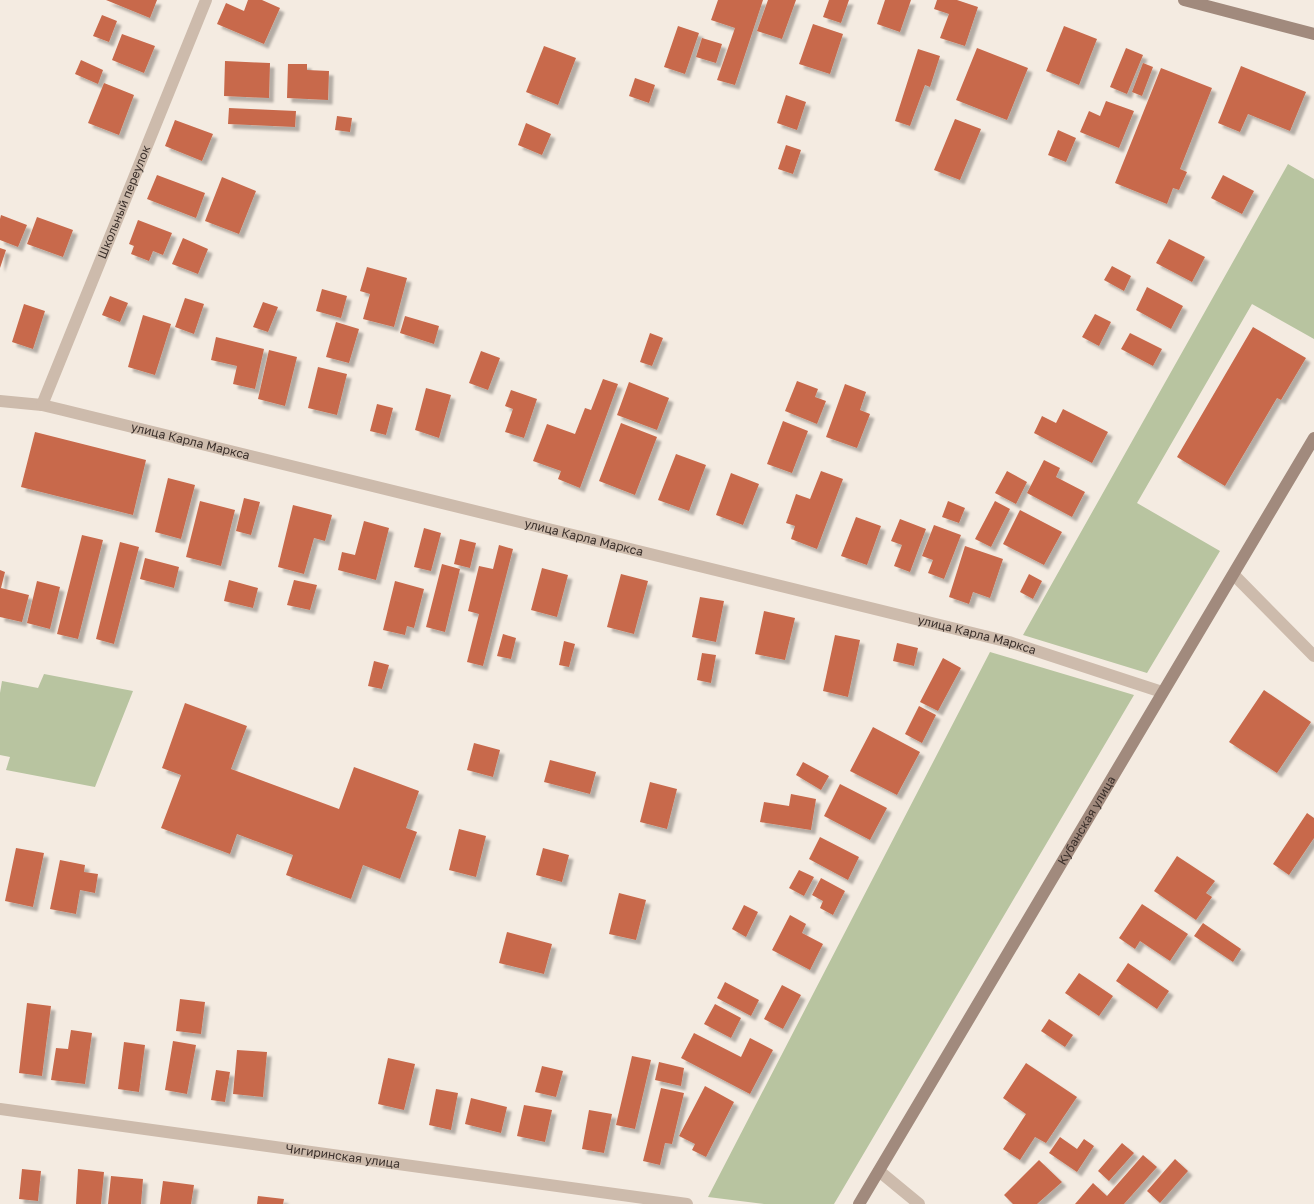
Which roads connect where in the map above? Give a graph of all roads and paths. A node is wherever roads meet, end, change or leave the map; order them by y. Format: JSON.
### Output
{"nodes":[{"id":1,"x":206,"y":0,"type":"edge"},
{"id":2,"x":1184,"y":0,"type":"edge"},
{"id":3,"x":1314,"y":34,"type":"edge"},
{"id":4,"x":0,"y":401,"type":"edge"},
{"id":5,"x":42,"y":405,"type":"junction"},
{"id":6,"x":1314,"y":438,"type":"edge"},
{"id":7,"x":1234,"y":575,"type":"junction"},
{"id":8,"x":1314,"y":656,"type":"edge"},
{"id":9,"x":1162,"y":692,"type":"junction"},
{"id":10,"x":0,"y":1109,"type":"edge"},
{"id":11,"x":879,"y":1171,"type":"junction"},
{"id":12,"x":687,"y":1204,"type":"edge"},
{"id":13,"x":859,"y":1204,"type":"edge"},
{"id":14,"x":919,"y":1204,"type":"edge"}],
"edges":[{"from":1,"to":5,"type":"street","name":"Школьный переулок"},
{"from":2,"to":3,"type":"street"},
{"from":4,"to":5,"type":"street","name":"улица Карла Маркса"},
{"from":5,"to":9,"type":"street","name":"улица Карла Маркса"},
{"from":6,"to":7,"type":"street","name":"Кубанская улица"},
{"from":7,"to":8,"type":"street"},
{"from":7,"to":9,"type":"street","name":"Кубанская улица"},
{"from":9,"to":11,"type":"street","name":"Кубанская улица"},
{"from":10,"to":12,"type":"street","name":"Чигиринская улица"},
{"from":11,"to":13,"type":"street","name":"Кубанская улица"},
{"from":11,"to":14,"type":"street"}]}
